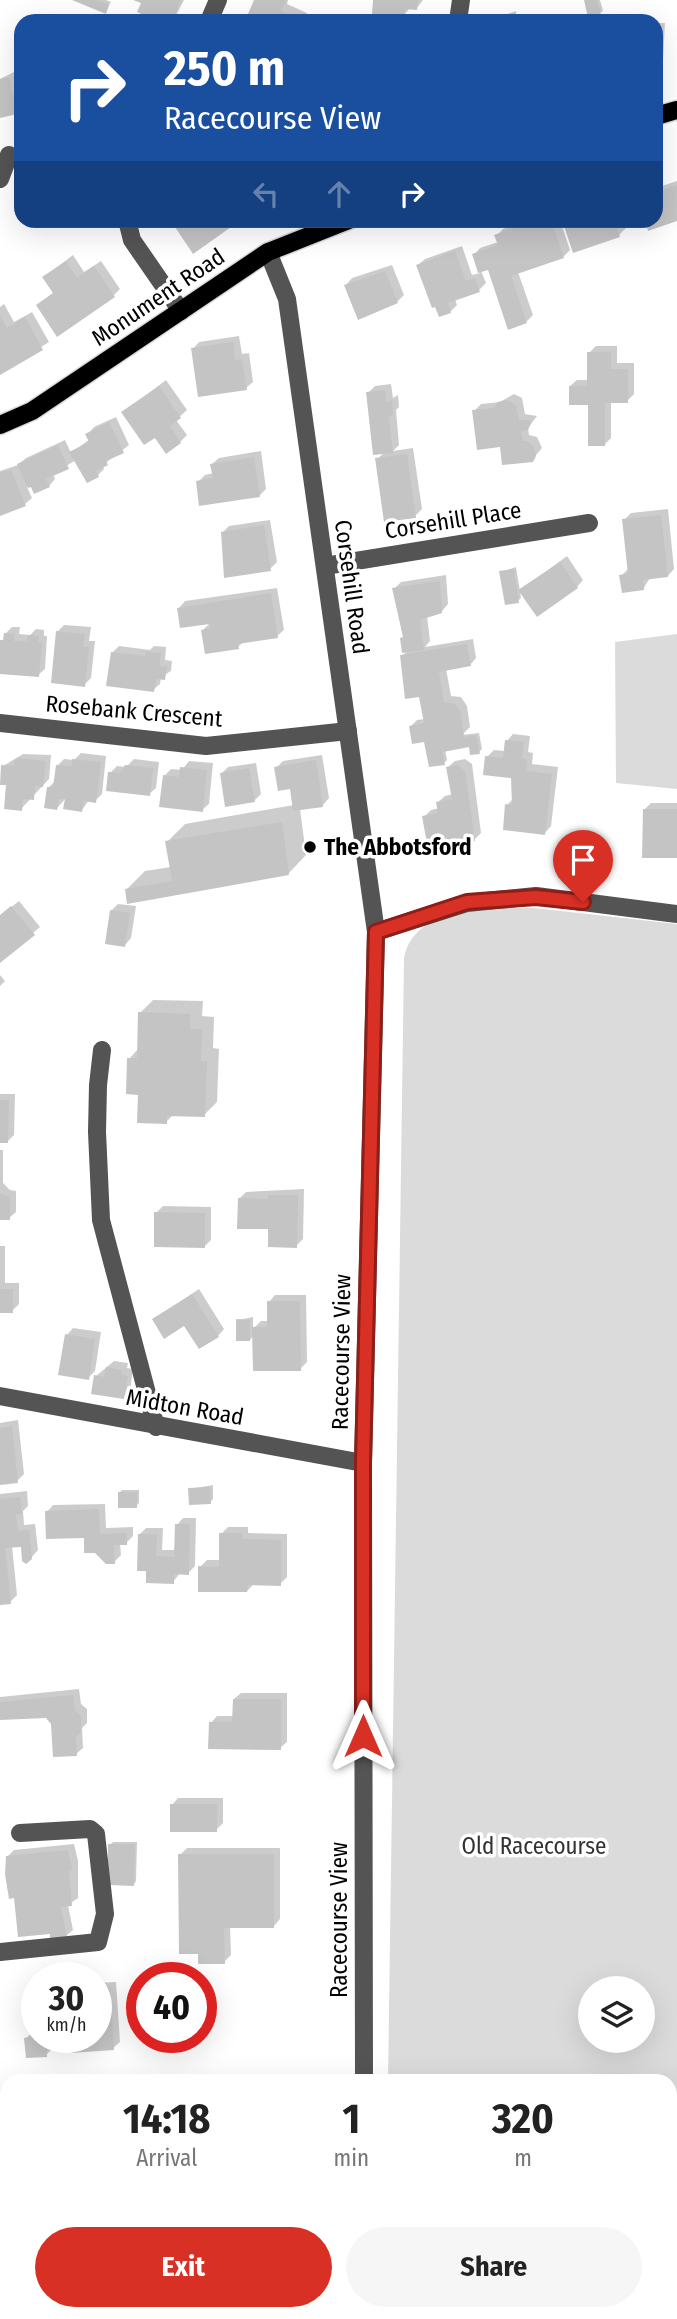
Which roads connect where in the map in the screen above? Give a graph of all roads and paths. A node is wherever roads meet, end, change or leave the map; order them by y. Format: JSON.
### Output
{"nodes":[{"id":1,"x":9,"y":155,"type":"dead end"},
{"id":2,"x":0,"y":179,"type":"edge"},
{"id":3,"x":129,"y":228,"type":"edge"},
{"id":4,"x":329,"y":228,"type":"edge"},
{"id":5,"x":268,"y":252,"type":"junction"},
{"id":6,"x":181,"y":311,"type":"junction"},
{"id":7,"x":0,"y":425,"type":"edge"},
{"id":8,"x":589,"y":523,"type":"dead end"},
{"id":9,"x":325,"y":566,"type":"junction"},
{"id":10,"x":0,"y":723,"type":"edge"},
{"id":11,"x":348,"y":731,"type":"junction"},
{"id":12,"x":677,"y":915,"type":"edge"},
{"id":13,"x":376,"y":932,"type":"junction"},
{"id":14,"x":103,"y":1050,"type":"dead end"},
{"id":15,"x":0,"y":1396,"type":"edge"},
{"id":16,"x":156,"y":1427,"type":"junction"},
{"id":17,"x":363,"y":1462,"type":"junction"},
{"id":18,"x":20,"y":1833,"type":"dead end"},
{"id":19,"x":0,"y":1952,"type":"edge"},
{"id":20,"x":364,"y":2074,"type":"edge"}],
"edges":[{"from":1,"to":2,"type":"street"},
{"from":3,"to":6,"type":"street"},
{"from":4,"to":5,"type":"main road","name":"Monument Road"},
{"from":5,"to":6,"type":"main road","name":"Monument Road"},
{"from":5,"to":9,"type":"street","name":"Corsehill Road"},
{"from":6,"to":7,"type":"main road","name":"Monument Road"},
{"from":8,"to":9,"type":"street","name":"Corsehill Place"},
{"from":9,"to":11,"type":"street","name":"Corsehill Road"},
{"from":10,"to":11,"type":"street","name":"Rosebank Crescent"},
{"from":11,"to":13,"type":"street","name":"Corsehill Road"},
{"from":12,"to":13,"type":"street"},
{"from":13,"to":17,"type":"street","name":"Racecourse View"},
{"from":14,"to":16,"type":"street"},
{"from":15,"to":16,"type":"street","name":"Midton Road"},
{"from":16,"to":17,"type":"street","name":"Midton Road"},
{"from":17,"to":20,"type":"street","name":"Racecourse View"},
{"from":18,"to":19,"type":"street"}]}
